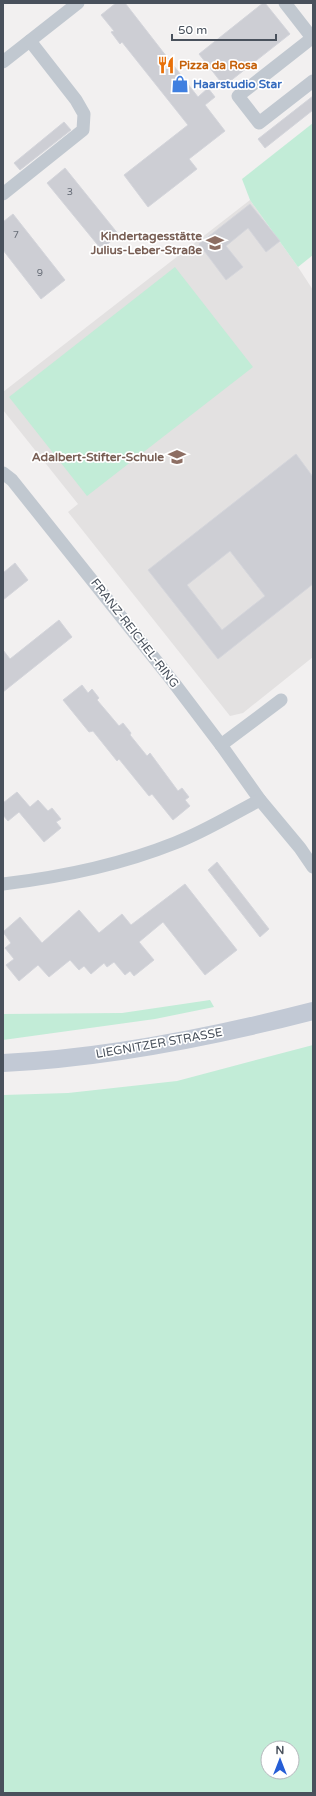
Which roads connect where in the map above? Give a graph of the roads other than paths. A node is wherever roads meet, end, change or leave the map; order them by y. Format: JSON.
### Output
{"nodes":[{"id":1,"x":78,"y":3,"type":"edge"},
{"id":2,"x":285,"y":3,"type":"edge"},
{"id":3,"x":312,"y":38,"type":"edge"},
{"id":4,"x":30,"y":40,"type":"junction"},
{"id":5,"x":3,"y":62,"type":"edge"},
{"id":6,"x":313,"y":81,"type":"edge"},
{"id":7,"x":3,"y":194,"type":"edge"},
{"id":8,"x":3,"y":473,"type":"edge"},
{"id":9,"x":281,"y":700,"type":"dead end"},
{"id":10,"x":221,"y":745,"type":"junction"},
{"id":11,"x":260,"y":800,"type":"junction"},
{"id":12,"x":313,"y":867,"type":"edge"},
{"id":13,"x":3,"y":884,"type":"edge"},
{"id":14,"x":313,"y":1011,"type":"edge"},
{"id":15,"x":3,"y":1063,"type":"edge"}],
"edges":[{"from":1,"to":4,"type":"street"},
{"from":2,"to":3,"type":"street"},
{"from":3,"to":6,"type":"street"},
{"from":4,"to":5,"type":"street"},
{"from":4,"to":7,"type":"street"},
{"from":8,"to":10,"type":"street","name":"FRANZ-REICHEL-RING"},
{"from":9,"to":10,"type":"street"},
{"from":10,"to":11,"type":"street","name":"FRANZ-REICHEL-RING"},
{"from":11,"to":12,"type":"street","name":"FRANZ-REICHEL-RING"},
{"from":11,"to":13,"type":"street"},
{"from":14,"to":15,"type":"main road","name":"LIEGNITZER STRASSE"}]}
